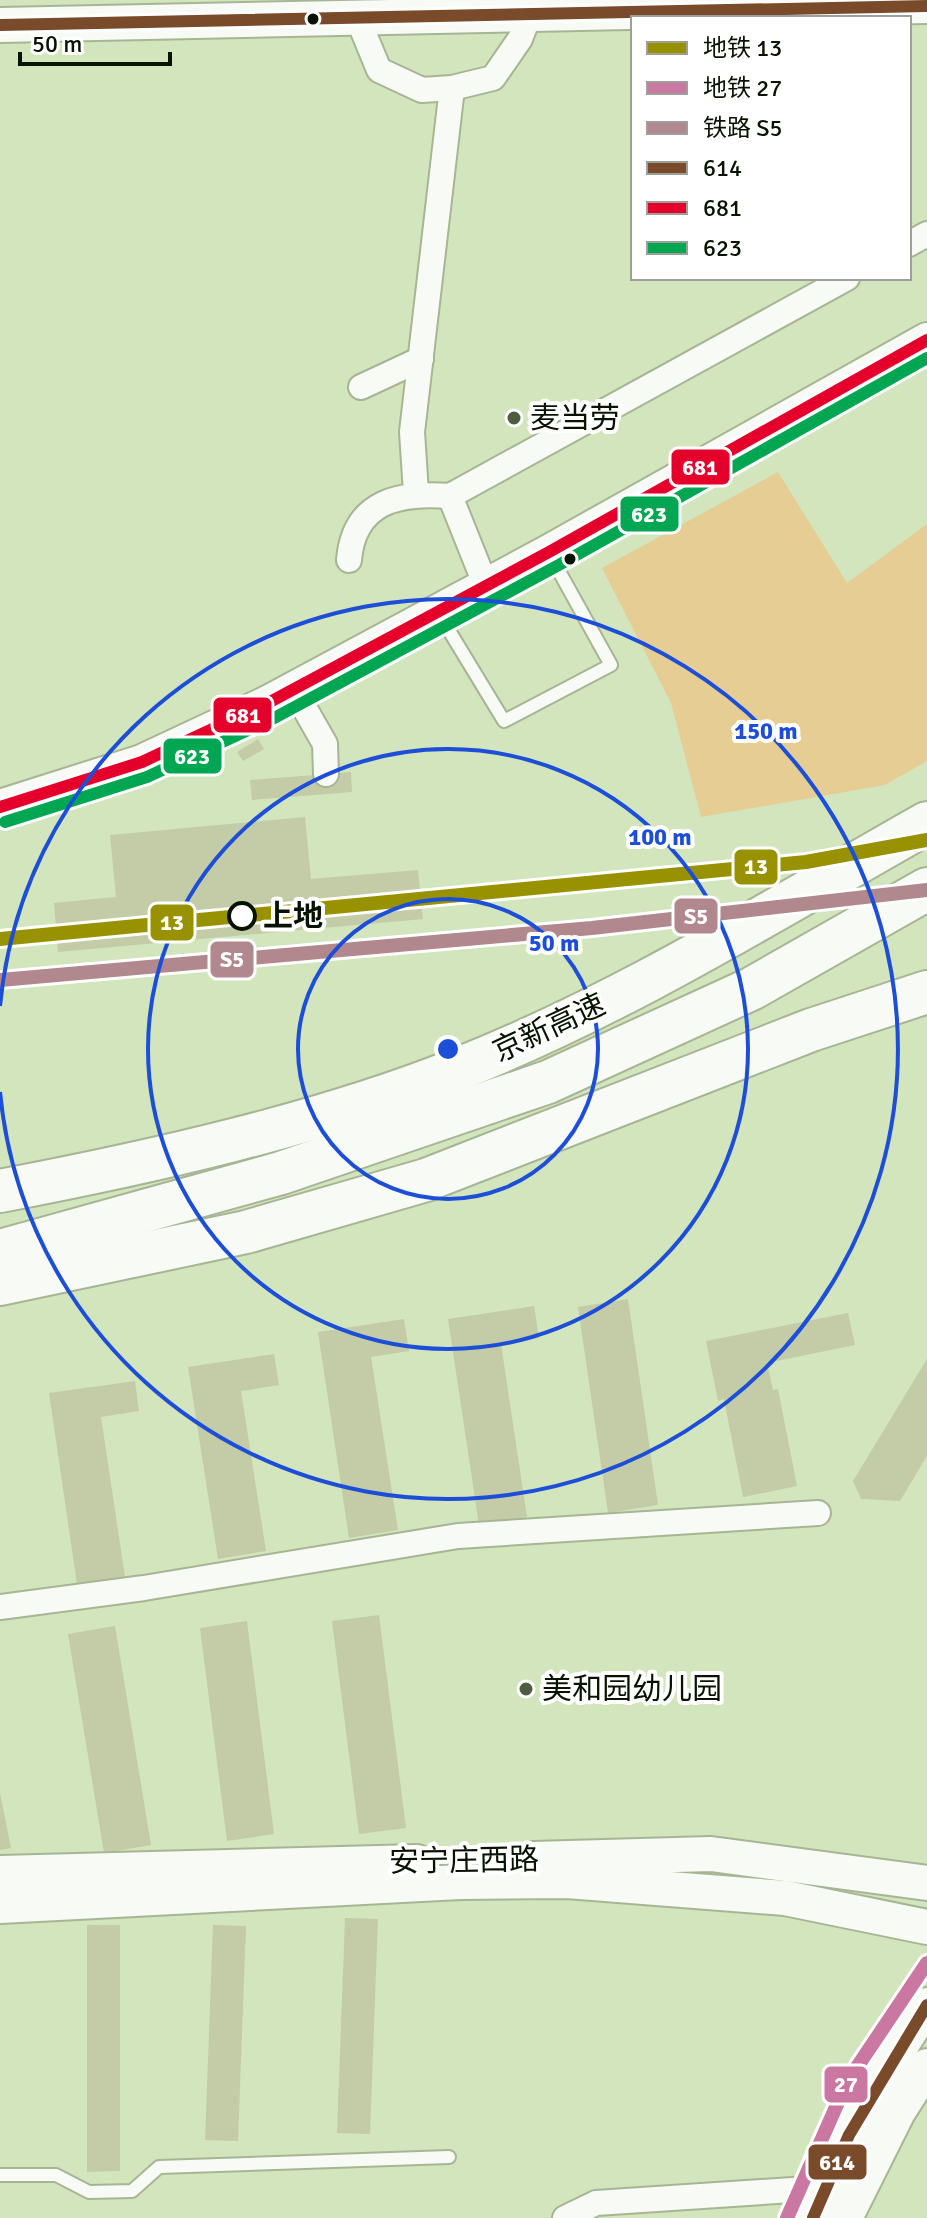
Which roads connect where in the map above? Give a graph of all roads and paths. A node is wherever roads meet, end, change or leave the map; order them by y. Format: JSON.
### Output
{"nodes":[{"id":1,"x":722,"y":6,"type":"edge"},
{"id":2,"x":927,"y":6,"type":"edge"},
{"id":3,"x":529,"y":16,"type":"junction"},
{"id":4,"x":358,"y":19,"type":"junction"},
{"id":5,"x":0,"y":25,"type":"edge"},
{"id":6,"x":452,"y":88,"type":"junction"},
{"id":7,"x":843,"y":280,"type":"edge"},
{"id":8,"x":927,"y":340,"type":"edge"},
{"id":9,"x":421,"y":359,"type":"junction"},
{"id":10,"x":927,"y":367,"type":"edge"},
{"id":11,"x":361,"y":387,"type":"dead end"},
{"id":12,"x":416,"y":493,"type":"junction"},
{"id":13,"x":450,"y":496,"type":"junction"},
{"id":14,"x":349,"y":560,"type":"dead end"},
{"id":15,"x":554,"y":561,"type":"junction"},
{"id":16,"x":486,"y":586,"type":"junction"},
{"id":17,"x":443,"y":621,"type":"junction"},
{"id":18,"x":305,"y":709,"type":"junction"},
{"id":19,"x":326,"y":774,"type":"dead end"},
{"id":20,"x":0,"y":807,"type":"edge"},
{"id":21,"x":927,"y":823,"type":"edge"},
{"id":22,"x":0,"y":829,"type":"edge"},
{"id":23,"x":927,"y":889,"type":"edge"},
{"id":24,"x":927,"y":992,"type":"edge"},
{"id":25,"x":0,"y":1191,"type":"edge"},
{"id":26,"x":0,"y":1251,"type":"edge"},
{"id":27,"x":0,"y":1284,"type":"edge"},
{"id":28,"x":818,"y":1513,"type":"dead end"},
{"id":29,"x":0,"y":1607,"type":"edge"},
{"id":30,"x":0,"y":1873,"type":"edge"},
{"id":31,"x":927,"y":1883,"type":"edge"},
{"id":32,"x":0,"y":1906,"type":"edge"},
{"id":33,"x":927,"y":1927,"type":"edge"},
{"id":34,"x":927,"y":2005,"type":"edge"},
{"id":35,"x":927,"y":2066,"type":"edge"},
{"id":36,"x":449,"y":2157,"type":"dead end"},
{"id":37,"x":0,"y":2175,"type":"edge"},
{"id":38,"x":818,"y":2203,"type":"edge"},
{"id":39,"x":565,"y":2218,"type":"edge"},
{"id":40,"x":845,"y":2218,"type":"edge"}],
"edges":[{"from":1,"to":2,"type":"street"},
{"from":1,"to":3,"type":"street"},
{"from":3,"to":4,"type":"street"},
{"from":3,"to":6,"type":"street"},
{"from":4,"to":5,"type":"street"},
{"from":4,"to":6,"type":"street"},
{"from":6,"to":9,"type":"street"},
{"from":7,"to":13,"type":"street"},
{"from":8,"to":15,"type":"street"},
{"from":9,"to":11,"type":"street"},
{"from":9,"to":12,"type":"street"},
{"from":10,"to":15,"type":"street"},
{"from":12,"to":13,"type":"street"},
{"from":12,"to":14,"type":"street"},
{"from":13,"to":16,"type":"street"},
{"from":15,"to":16,"type":"street"},
{"from":15,"to":17,"type":"street"},
{"from":15,"to":17,"type":"lane"},
{"from":16,"to":17,"type":"street"},
{"from":17,"to":18,"type":"street"},
{"from":17,"to":20,"type":"street"},
{"from":18,"to":19,"type":"street"},
{"from":18,"to":22,"type":"street"},
{"from":21,"to":25,"type":"highway","name":"京新高速"},
{"from":23,"to":26,"type":"highway","name":"京新高速"},
{"from":24,"to":27,"type":"highway"},
{"from":28,"to":29,"type":"street"},
{"from":30,"to":31,"type":"street","name":"安宁庄西路"},
{"from":32,"to":33,"type":"street"},
{"from":34,"to":38,"type":"street"},
{"from":35,"to":40,"type":"street"},
{"from":36,"to":37,"type":"lane"},
{"from":38,"to":39,"type":"street"}]}
